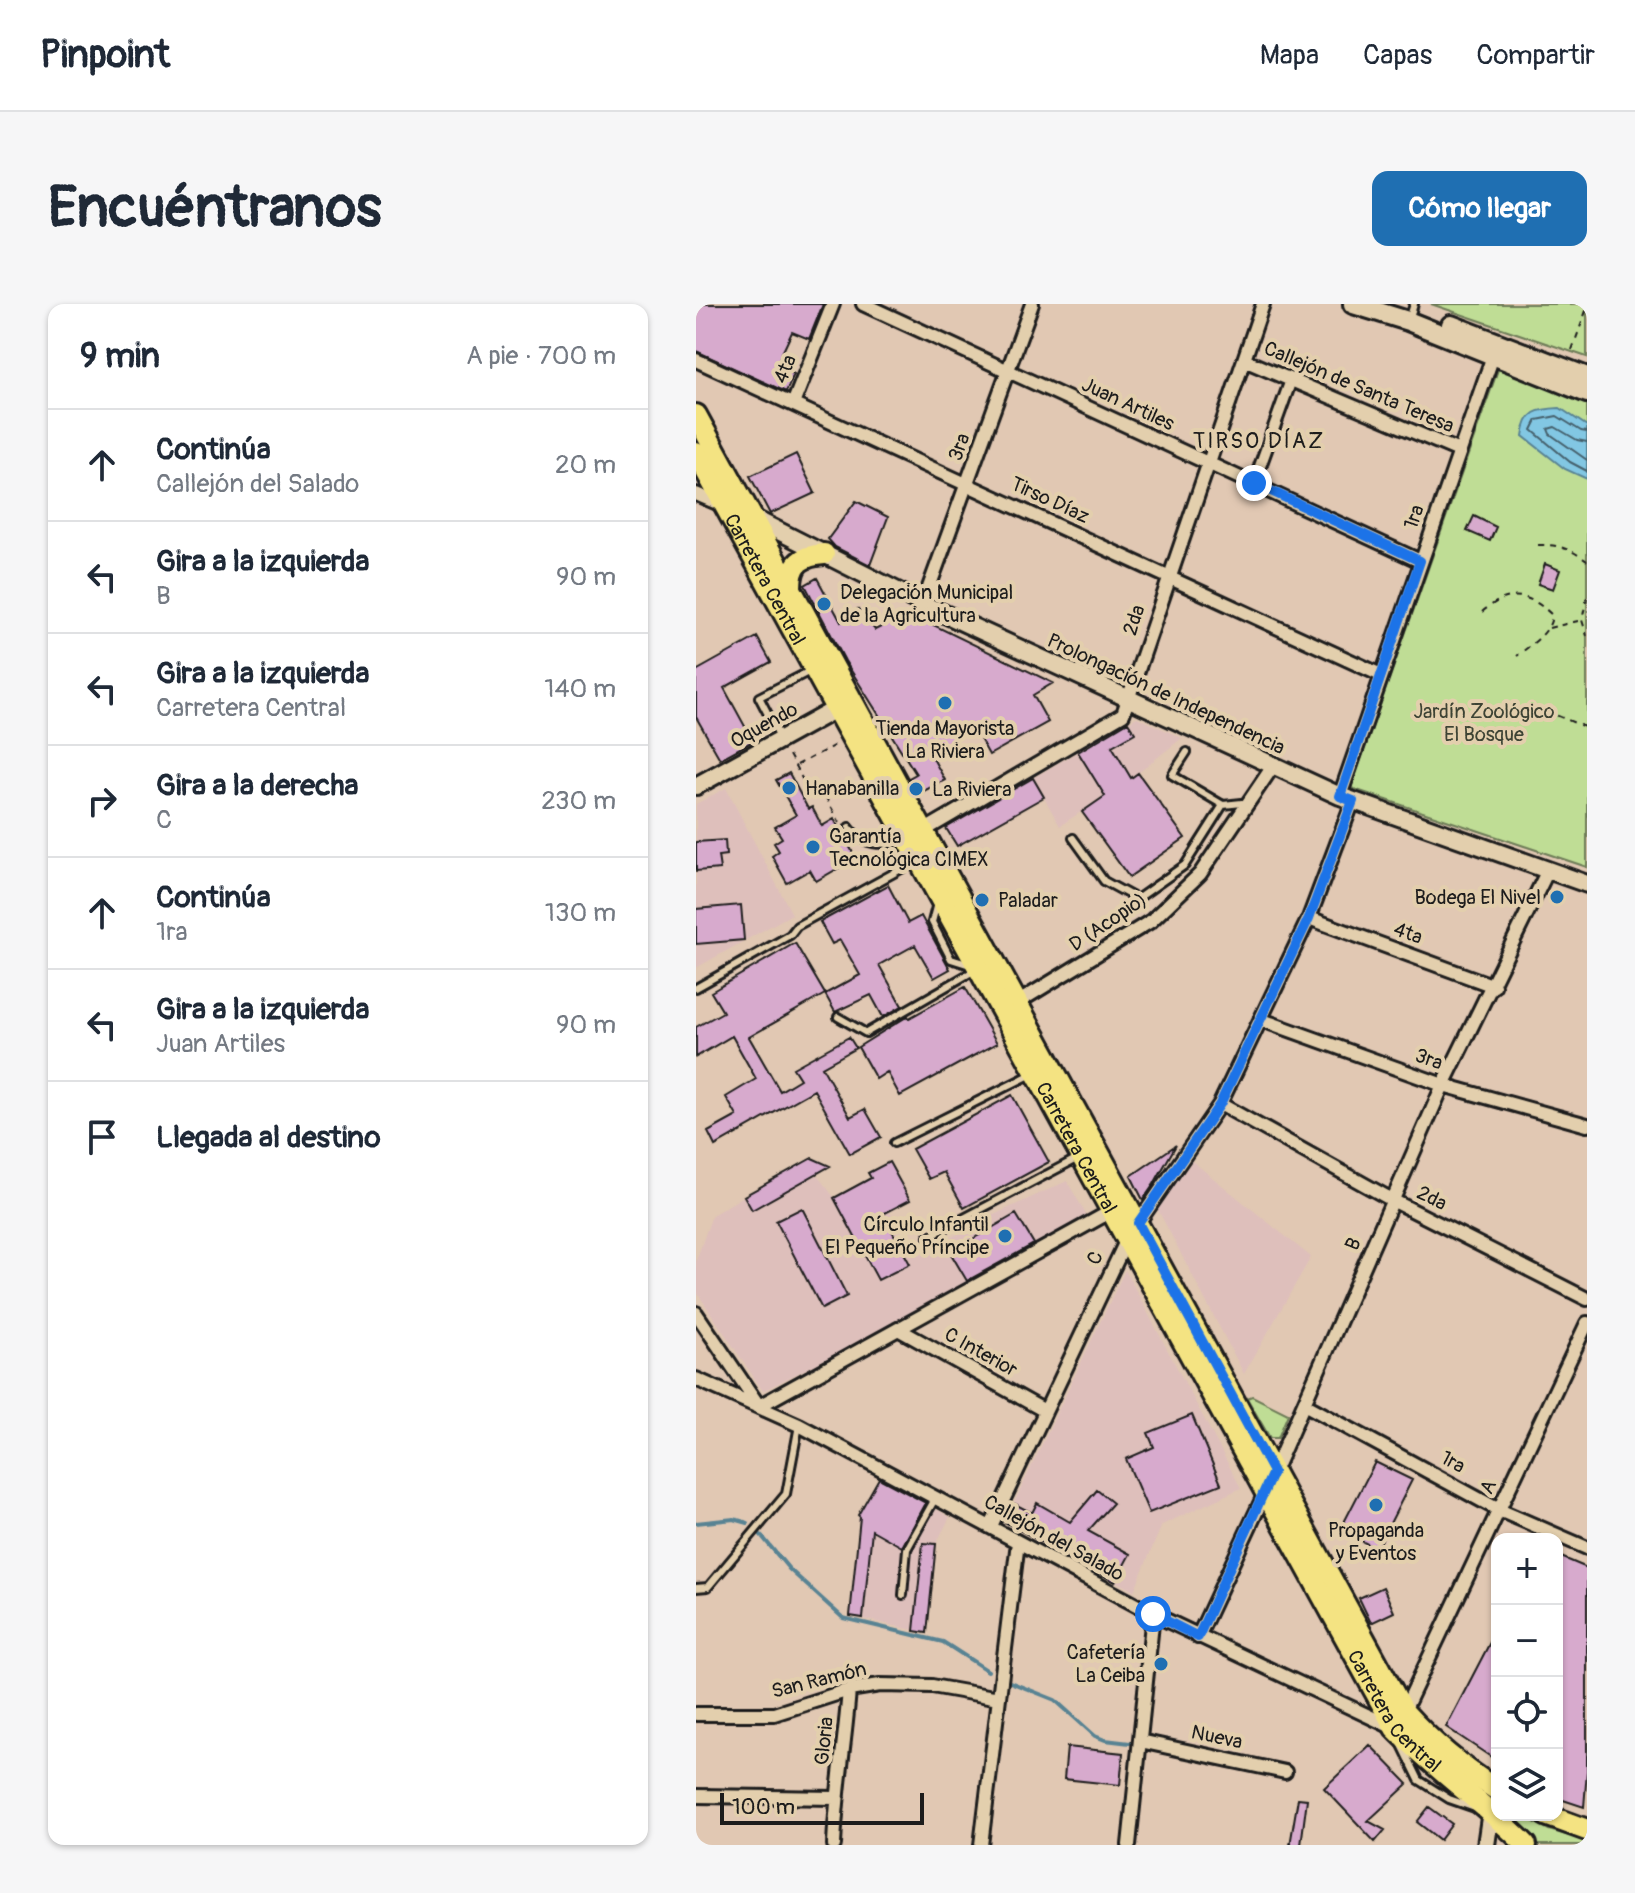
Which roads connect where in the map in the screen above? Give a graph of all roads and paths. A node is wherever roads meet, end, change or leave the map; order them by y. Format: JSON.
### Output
{"nodes":[{"id":1,"x":833,"y":304,"type":"edge"},
{"id":2,"x":863,"y":304,"type":"edge"},
{"id":3,"x":1032,"y":304,"type":"edge"},
{"id":4,"x":1263,"y":304,"type":"edge"},
{"id":5,"x":1353,"y":304,"type":"edge"},
{"id":6,"x":1390,"y":304,"type":"edge"},
{"id":7,"x":1587,"y":308,"type":"edge"},
{"id":8,"x":1412,"y":312,"type":"edge"},
{"id":9,"x":1495,"y":349,"type":"junction"},
{"id":10,"x":1572,"y":350,"type":"dead end"},
{"id":11,"x":1244,"y":360,"type":"junction"},
{"id":12,"x":698,"y":363,"type":"edge"},
{"id":13,"x":1008,"y":370,"type":"junction"},
{"id":14,"x":1587,"y":377,"type":"edge"},
{"id":15,"x":1291,"y":380,"type":"junction"},
{"id":16,"x":1587,"y":393,"type":"edge"},
{"id":17,"x":793,"y":404,"type":"junction"},
{"id":18,"x":696,"y":415,"type":"edge"},
{"id":19,"x":1459,"y":451,"type":"junction"},
{"id":20,"x":1209,"y":462,"type":"junction"},
{"id":21,"x":704,"y":465,"type":"edge"},
{"id":22,"x":1254,"y":483,"type":"junction"},
{"id":23,"x":967,"y":484,"type":"junction"},
{"id":24,"x":696,"y":494,"type":"edge"},
{"id":25,"x":726,"y":507,"type":"junction"},
{"id":26,"x":753,"y":518,"type":"junction"},
{"id":27,"x":1538,"y":545,"type":"dead end"},
{"id":28,"x":824,"y":554,"type":"junction"},
{"id":29,"x":1420,"y":561,"type":"junction"},
{"id":30,"x":1587,"y":561,"type":"edge"},
{"id":31,"x":1170,"y":577,"type":"junction"},
{"id":32,"x":783,"y":592,"type":"junction"},
{"id":33,"x":1587,"y":597,"type":"edge"},
{"id":34,"x":923,"y":604,"type":"junction"},
{"id":35,"x":1482,"y":612,"type":"dead end"},
{"id":36,"x":1582,"y":620,"type":"junction"},
{"id":37,"x":1548,"y":628,"type":"junction"},
{"id":38,"x":1587,"y":636,"type":"edge"},
{"id":39,"x":1517,"y":656,"type":"dead end"},
{"id":40,"x":822,"y":664,"type":"junction"},
{"id":41,"x":1381,"y":675,"type":"junction"},
{"id":42,"x":1128,"y":699,"type":"junction"},
{"id":43,"x":844,"y":704,"type":"junction"},
{"id":44,"x":1546,"y":711,"type":"dead end"},
{"id":45,"x":1587,"y":728,"type":"edge"},
{"id":46,"x":841,"y":735,"type":"dead end"},
{"id":47,"x":781,"y":739,"type":"junction"},
{"id":48,"x":1187,"y":752,"type":"dead end"},
{"id":49,"x":795,"y":766,"type":"junction"},
{"id":50,"x":1273,"y":766,"type":"junction"},
{"id":51,"x":696,"y":786,"type":"edge"},
{"id":52,"x":1347,"y":799,"type":"junction"},
{"id":53,"x":1223,"y":805,"type":"junction"},
{"id":54,"x":1246,"y":805,"type":"junction"},
{"id":55,"x":848,"y":830,"type":"joint"},
{"id":56,"x":916,"y":836,"type":"junction"},
{"id":57,"x":1073,"y":838,"type":"dead end"},
{"id":58,"x":927,"y":855,"type":"junction"},
{"id":59,"x":1548,"y":870,"type":"junction"},
{"id":60,"x":1587,"y":884,"type":"edge"},
{"id":61,"x":1309,"y":918,"type":"junction"},
{"id":62,"x":979,"y":968,"type":"junction"},
{"id":63,"x":1494,"y":986,"type":"junction"},
{"id":64,"x":696,"y":988,"type":"edge"},
{"id":65,"x":1010,"y":1008,"type":"junction"},
{"id":66,"x":838,"y":1017,"type":"dead end"},
{"id":67,"x":1262,"y":1020,"type":"junction"},
{"id":68,"x":1043,"y":1068,"type":"junction"},
{"id":69,"x":1443,"y":1085,"type":"junction"},
{"id":70,"x":1220,"y":1104,"type":"junction"},
{"id":71,"x":1587,"y":1125,"type":"edge"},
{"id":72,"x":894,"y":1143,"type":"dead end"},
{"id":73,"x":1082,"y":1156,"type":"junction"},
{"id":74,"x":1394,"y":1201,"type":"junction"},
{"id":75,"x":1119,"y":1207,"type":"junction"},
{"id":76,"x":1132,"y":1231,"type":"junction"},
{"id":77,"x":928,"y":1237,"type":"dead end"},
{"id":78,"x":1587,"y":1299,"type":"edge"},
{"id":79,"x":696,"y":1313,"type":"edge"},
{"id":80,"x":1587,"y":1323,"type":"edge"},
{"id":81,"x":898,"y":1329,"type":"junction"},
{"id":82,"x":696,"y":1379,"type":"edge"},
{"id":83,"x":1304,"y":1404,"type":"junction"},
{"id":84,"x":759,"y":1406,"type":"junction"},
{"id":85,"x":1045,"y":1411,"type":"junction"},
{"id":86,"x":799,"y":1425,"type":"junction"},
{"id":87,"x":1273,"y":1472,"type":"junction"},
{"id":88,"x":1265,"y":1492,"type":"junction"},
{"id":89,"x":936,"y":1497,"type":"junction"},
{"id":90,"x":1499,"y":1510,"type":"junction"},
{"id":91,"x":991,"y":1526,"type":"junction"},
{"id":92,"x":1018,"y":1542,"type":"junction"},
{"id":93,"x":1587,"y":1548,"type":"edge"},
{"id":94,"x":696,"y":1588,"type":"edge"},
{"id":95,"x":903,"y":1595,"type":"dead end"},
{"id":96,"x":1153,"y":1614,"type":"junction"},
{"id":97,"x":1198,"y":1637,"type":"junction"},
{"id":98,"x":849,"y":1690,"type":"junction"},
{"id":99,"x":999,"y":1698,"type":"junction"},
{"id":100,"x":696,"y":1714,"type":"edge"},
{"id":101,"x":1400,"y":1720,"type":"junction"},
{"id":102,"x":1140,"y":1741,"type":"junction"},
{"id":103,"x":1285,"y":1772,"type":"dead end"},
{"id":104,"x":1491,"y":1786,"type":"edge"},
{"id":105,"x":696,"y":1796,"type":"edge"},
{"id":106,"x":836,"y":1798,"type":"junction"},
{"id":107,"x":1491,"y":1811,"type":"joint"},
{"id":108,"x":1501,"y":1821,"type":"edge"},
{"id":109,"x":1562,"y":1821,"type":"edge"},
{"id":110,"x":1587,"y":1830,"type":"edge"},
{"id":111,"x":834,"y":1845,"type":"edge"},
{"id":112,"x":981,"y":1845,"type":"edge"},
{"id":113,"x":1129,"y":1845,"type":"edge"},
{"id":114,"x":1486,"y":1845,"type":"edge"},
{"id":115,"x":1526,"y":1845,"type":"edge"}],
"edges":[{"from":1,"to":17,"type":"street","name":"4ta"},
{"from":2,"to":13,"type":"street","name":"Juan Artiles"},
{"from":3,"to":13,"type":"street","name":"3ra"},
{"from":4,"to":11,"type":"street","name":"2da"},
{"from":5,"to":8,"type":"main road"},
{"from":6,"to":8,"type":"main road"},
{"from":7,"to":10,"type":"path"},
{"from":8,"to":9,"type":"main road"},
{"from":9,"to":14,"type":"main road"},
{"from":9,"to":16,"type":"main road"},
{"from":9,"to":19,"type":"street","name":"1ra"},
{"from":11,"to":15,"type":"street","name":"Callejón de Santa Teresa"},
{"from":11,"to":20,"type":"street","name":"2da"},
{"from":12,"to":17,"type":"street","name":"Tirso Díaz"},
{"from":13,"to":20,"type":"street","name":"Juan Artiles"},
{"from":13,"to":23,"type":"street","name":"3ra"},
{"from":15,"to":19,"type":"street","name":"Callejón de Santa Teresa"},
{"from":15,"to":22,"type":"street"},
{"from":17,"to":23,"type":"street","name":"Tirso Díaz"},
{"from":18,"to":21,"type":"main road","name":"Carretera Central"},
{"from":19,"to":29,"type":"street","name":"1ra"},
{"from":20,"to":22,"type":"street","name":"Juan Artiles"},
{"from":20,"to":31,"type":"street","name":"2da"},
{"from":21,"to":25,"type":"main road","name":"Carretera Central"},
{"from":21,"to":26,"type":"main road","name":"Carretera Central"},
{"from":22,"to":29,"type":"street","name":"Juan Artiles"},
{"from":23,"to":31,"type":"street","name":"Tirso Díaz"},
{"from":23,"to":34,"type":"street","name":"3ra"},
{"from":24,"to":25,"type":"street","name":"Prolongación de Independencia"},
{"from":25,"to":26,"type":"street","name":"Prolongación de Independencia"},
{"from":25,"to":32,"type":"main road","name":"Carretera Central"},
{"from":26,"to":28,"type":"street","name":"Prolongación de Independencia"},
{"from":26,"to":32,"type":"main road","name":"Carretera Central"},
{"from":27,"to":30,"type":"path"},
{"from":28,"to":32,"type":"main road"},
{"from":28,"to":34,"type":"street","name":"Prolongación de Independencia"},
{"from":29,"to":41,"type":"street","name":"1ra"},
{"from":31,"to":41,"type":"street","name":"Tirso Díaz"},
{"from":31,"to":42,"type":"street","name":"2da"},
{"from":32,"to":40,"type":"main road","name":"Carretera Central"},
{"from":33,"to":36,"type":"path"},
{"from":34,"to":42,"type":"street","name":"Prolongación de Independencia"},
{"from":35,"to":37,"type":"path"},
{"from":36,"to":37,"type":"path"},
{"from":36,"to":38,"type":"path"},
{"from":37,"to":39,"type":"path"},
{"from":40,"to":43,"type":"main road","name":"Carretera Central"},
{"from":40,"to":47,"type":"lane"},
{"from":41,"to":52,"type":"street","name":"1ra"},
{"from":42,"to":50,"type":"street","name":"Prolongación de Independencia"},
{"from":42,"to":56,"type":"street","name":"2da"},
{"from":43,"to":47,"type":"street","name":"Oquendo"},
{"from":43,"to":56,"type":"main road","name":"Carretera Central"},
{"from":44,"to":45,"type":"path"},
{"from":46,"to":49,"type":"path"},
{"from":47,"to":49,"type":"path"},
{"from":47,"to":51,"type":"street","name":"Oquendo"},
{"from":48,"to":53,"type":"lane"},
{"from":49,"to":55,"type":"path"},
{"from":50,"to":52,"type":"street","name":"Prolongación de Independencia"},
{"from":50,"to":54,"type":"street","name":"D (Acopio)"},
{"from":52,"to":59,"type":"street","name":"Prolongación de Independencia"},
{"from":52,"to":61,"type":"street","name":"C"},
{"from":53,"to":54,"type":"lane"},
{"from":53,"to":57,"type":"lane"},
{"from":54,"to":65,"type":"street","name":"D (Acopio)"},
{"from":55,"to":56,"type":"lane"},
{"from":56,"to":58,"type":"main road","name":"Carretera Central"},
{"from":58,"to":62,"type":"main road","name":"Carretera Central"},
{"from":58,"to":64,"type":"lane"},
{"from":58,"to":65,"type":"main road","name":"Carretera Central"},
{"from":59,"to":60,"type":"street","name":"Prolongación de Independencia"},
{"from":59,"to":63,"type":"street","name":"B"},
{"from":61,"to":63,"type":"street","name":"4ta"},
{"from":61,"to":67,"type":"street","name":"C"},
{"from":62,"to":65,"type":"main road","name":"Carretera Central"},
{"from":62,"to":66,"type":"lane"},
{"from":63,"to":69,"type":"street","name":"B"},
{"from":65,"to":68,"type":"main road","name":"Carretera Central"},
{"from":67,"to":69,"type":"street","name":"3ra"},
{"from":67,"to":70,"type":"street","name":"C"},
{"from":68,"to":72,"type":"lane"},
{"from":68,"to":73,"type":"main road","name":"Carretera Central"},
{"from":68,"to":75,"type":"main road","name":"Carretera Central"},
{"from":69,"to":71,"type":"street","name":"3ra"},
{"from":69,"to":74,"type":"street","name":"B"},
{"from":70,"to":74,"type":"street","name":"2da"},
{"from":70,"to":76,"type":"street","name":"C"},
{"from":73,"to":75,"type":"main road","name":"Carretera Central"},
{"from":73,"to":77,"type":"lane"},
{"from":74,"to":78,"type":"street","name":"2da"},
{"from":74,"to":83,"type":"street","name":"B"},
{"from":75,"to":76,"type":"main road","name":"Carretera Central"},
{"from":75,"to":81,"type":"street"},
{"from":76,"to":85,"type":"street","name":"C"},
{"from":76,"to":87,"type":"main road","name":"Carretera Central"},
{"from":76,"to":88,"type":"main road","name":"Carretera Central"},
{"from":79,"to":84,"type":"street"},
{"from":80,"to":90,"type":"street","name":"A"},
{"from":81,"to":84,"type":"street"},
{"from":81,"to":85,"type":"street","name":"C Interior"},
{"from":82,"to":84,"type":"street","name":"Callejón del Salado"},
{"from":83,"to":87,"type":"street","name":"B"},
{"from":83,"to":90,"type":"street","name":"1ra"},
{"from":84,"to":86,"type":"street","name":"Callejón del Salado"},
{"from":85,"to":91,"type":"street","name":"C"},
{"from":86,"to":89,"type":"street","name":"Callejón del Salado"},
{"from":86,"to":94,"type":"lane"},
{"from":87,"to":88,"type":"street","name":"B"},
{"from":87,"to":101,"type":"main road","name":"Carretera Central"},
{"from":88,"to":97,"type":"street","name":"B"},
{"from":88,"to":101,"type":"main road","name":"Carretera Central"},
{"from":89,"to":91,"type":"street","name":"Callejón del Salado"},
{"from":89,"to":95,"type":"lane"},
{"from":90,"to":93,"type":"street","name":"1ra"},
{"from":90,"to":101,"type":"street","name":"A"},
{"from":91,"to":92,"type":"street","name":"Callejón del Salado"},
{"from":92,"to":96,"type":"street","name":"Callejón del Salado"},
{"from":92,"to":99,"type":"street"},
{"from":96,"to":97,"type":"street","name":"Callejón del Salado"},
{"from":96,"to":102,"type":"street"},
{"from":97,"to":101,"type":"street","name":"Callejón del Salado"},
{"from":98,"to":99,"type":"street","name":"San Ramón"},
{"from":98,"to":100,"type":"street","name":"San Ramón"},
{"from":98,"to":106,"type":"street","name":"Gloria"},
{"from":99,"to":112,"type":"street"},
{"from":101,"to":104,"type":"main road","name":"Carretera Central"},
{"from":101,"to":107,"type":"main road","name":"Carretera Central"},
{"from":102,"to":103,"type":"street","name":"Nueva"},
{"from":102,"to":113,"type":"street"},
{"from":105,"to":106,"type":"street"},
{"from":106,"to":111,"type":"street","name":"Gloria"},
{"from":107,"to":114,"type":"street"},
{"from":108,"to":115,"type":"main road","name":"Carretera Central"},
{"from":109,"to":110,"type":"main road"}]}
